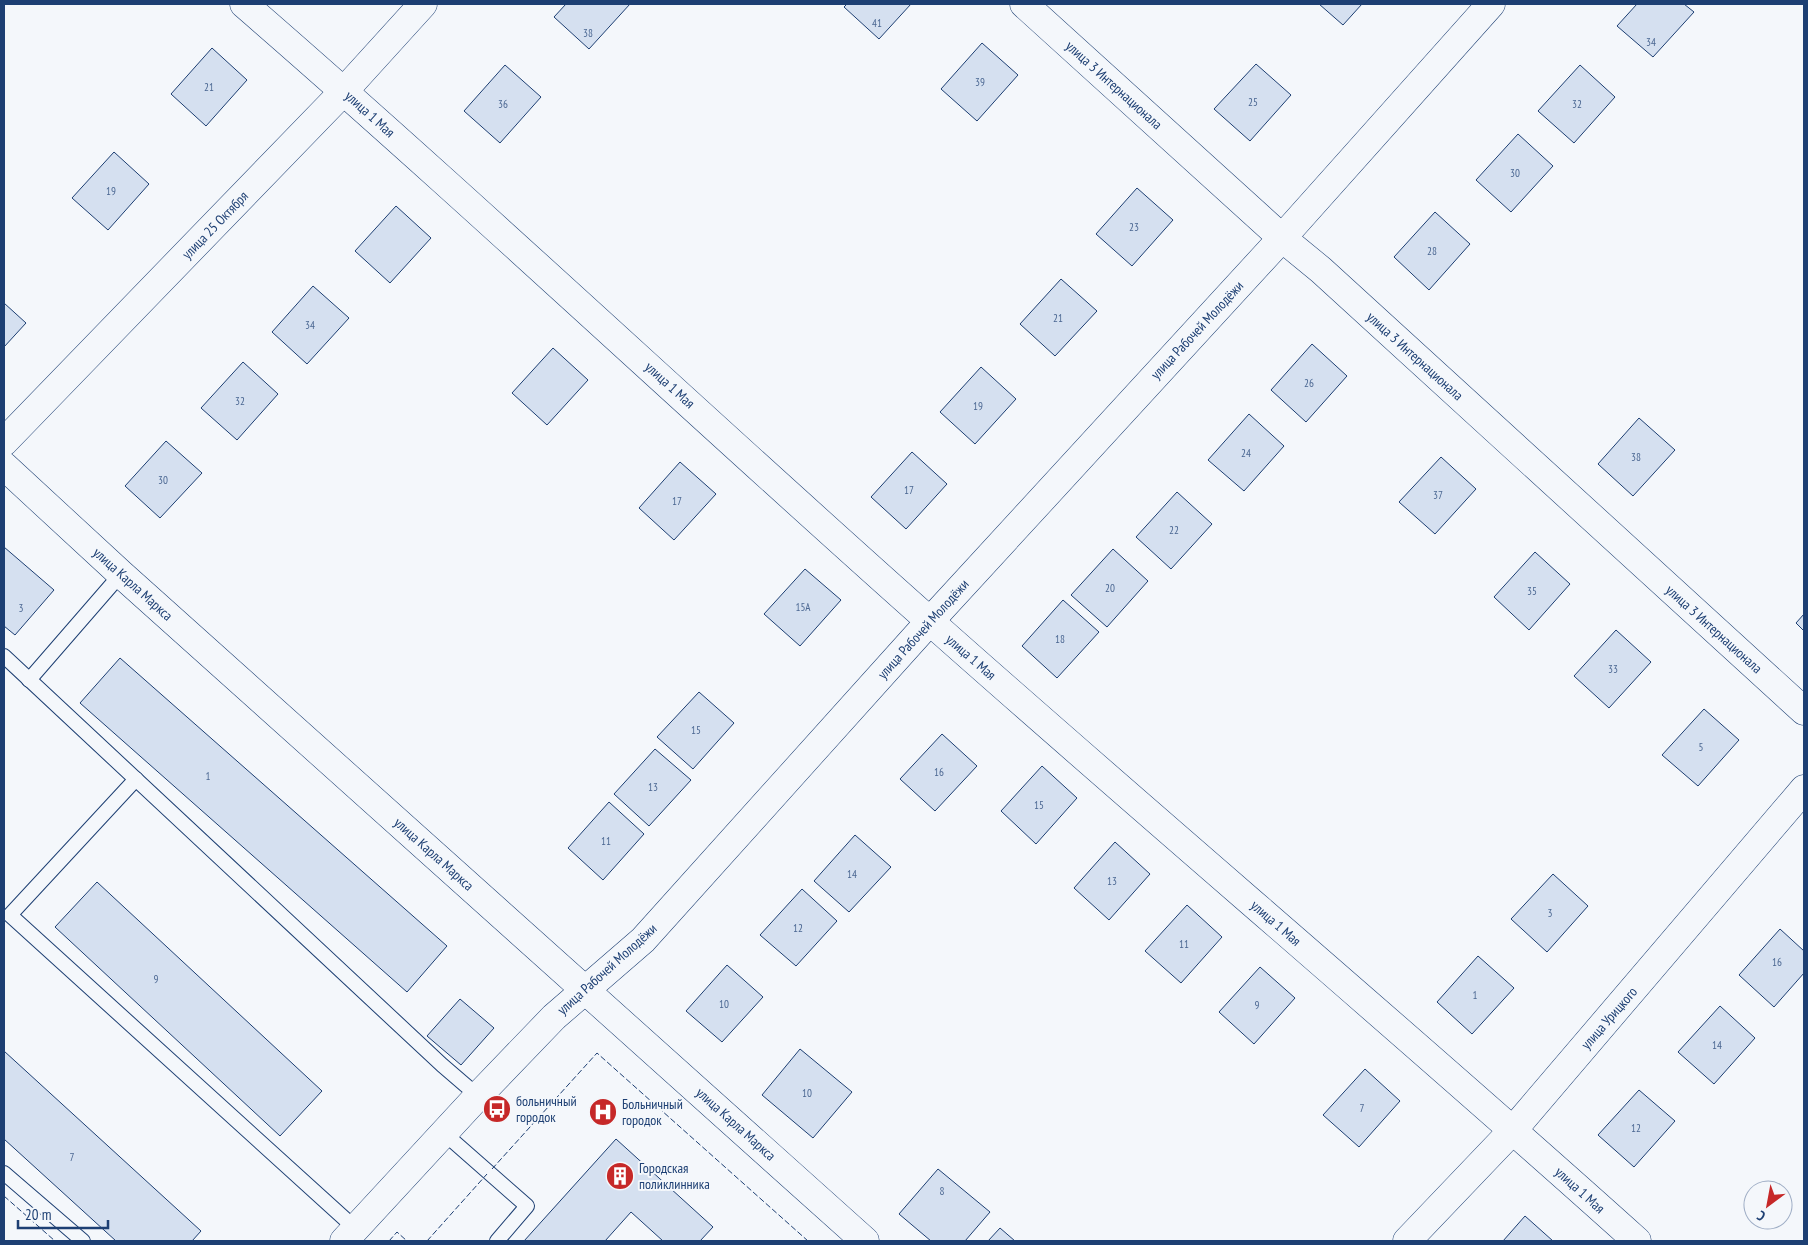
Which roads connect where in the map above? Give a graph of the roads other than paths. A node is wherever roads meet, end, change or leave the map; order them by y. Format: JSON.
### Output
{"nodes":[{"id":1,"x":244,"y":4,"type":"edge"},
{"id":2,"x":423,"y":4,"type":"edge"},
{"id":3,"x":1024,"y":4,"type":"edge"},
{"id":4,"x":1491,"y":4,"type":"edge"},
{"id":5,"x":344,"y":91,"type":"junction"},
{"id":6,"x":1282,"y":238,"type":"junction"},
{"id":7,"x":4,"y":442,"type":"edge"},
{"id":8,"x":4,"y":466,"type":"edge"},
{"id":9,"x":121,"y":574,"type":"junction"},
{"id":10,"x":930,"y":621,"type":"junction"},
{"id":11,"x":4,"y":656,"type":"edge"},
{"id":12,"x":29,"y":680,"type":"junction"},
{"id":13,"x":1804,"y":711,"type":"edge"},
{"id":14,"x":136,"y":779,"type":"junction"},
{"id":15,"x":1804,"y":789,"type":"edge"},
{"id":16,"x":586,"y":989,"type":"junction"},
{"id":17,"x":478,"y":1096,"type":"junction"},
{"id":18,"x":1513,"y":1130,"type":"junction"},
{"id":19,"x":445,"y":1134,"type":"junction"},
{"id":20,"x":4,"y":1173,"type":"edge"},
{"id":21,"x":350,"y":1235,"type":"edge"},
{"id":22,"x":83,"y":1241,"type":"edge"},
{"id":23,"x":497,"y":1241,"type":"edge"},
{"id":24,"x":865,"y":1241,"type":"edge"},
{"id":25,"x":1407,"y":1241,"type":"edge"},
{"id":26,"x":1637,"y":1241,"type":"edge"}],
"edges":[{"from":1,"to":5,"type":"street","name":"улица 1 Мая"},
{"from":2,"to":5,"type":"street","name":"улица 25 Октября"},
{"from":3,"to":6,"type":"street","name":"улица 3 Интернационала"},
{"from":4,"to":6,"type":"street","name":"улица Рабочей Молодёжи"},
{"from":5,"to":7,"type":"street","name":"улица 25 Октября"},
{"from":5,"to":10,"type":"street","name":"улица 1 Мая"},
{"from":6,"to":10,"type":"street","name":"улица Рабочей Молодёжи"},
{"from":6,"to":13,"type":"street","name":"улица 3 Интернационала"},
{"from":8,"to":9,"type":"street","name":"улица Карла Маркса"},
{"from":9,"to":12,"type":"lane"},
{"from":9,"to":16,"type":"street","name":"улица Карла Маркса"},
{"from":10,"to":16,"type":"street","name":"улица Рабочей Молодёжи"},
{"from":10,"to":18,"type":"street","name":"улица 1 Мая"},
{"from":11,"to":12,"type":"lane"},
{"from":12,"to":14,"type":"lane"},
{"from":14,"to":17,"type":"lane"},
{"from":14,"to":21,"type":"lane"},
{"from":15,"to":18,"type":"street","name":"улица Урицкого"},
{"from":16,"to":17,"type":"street","name":"улица Рабочей Молодёжи"},
{"from":16,"to":24,"type":"street","name":"улица Карла Маркса"},
{"from":17,"to":19,"type":"street","name":"улица Рабочей Молодёжи"},
{"from":18,"to":25,"type":"street","name":"улица Урицкого"},
{"from":18,"to":26,"type":"street","name":"улица 1 Мая"},
{"from":19,"to":21,"type":"street","name":"улица Рабочей Молодёжи"},
{"from":19,"to":23,"type":"lane"},
{"from":20,"to":22,"type":"lane"}]}
